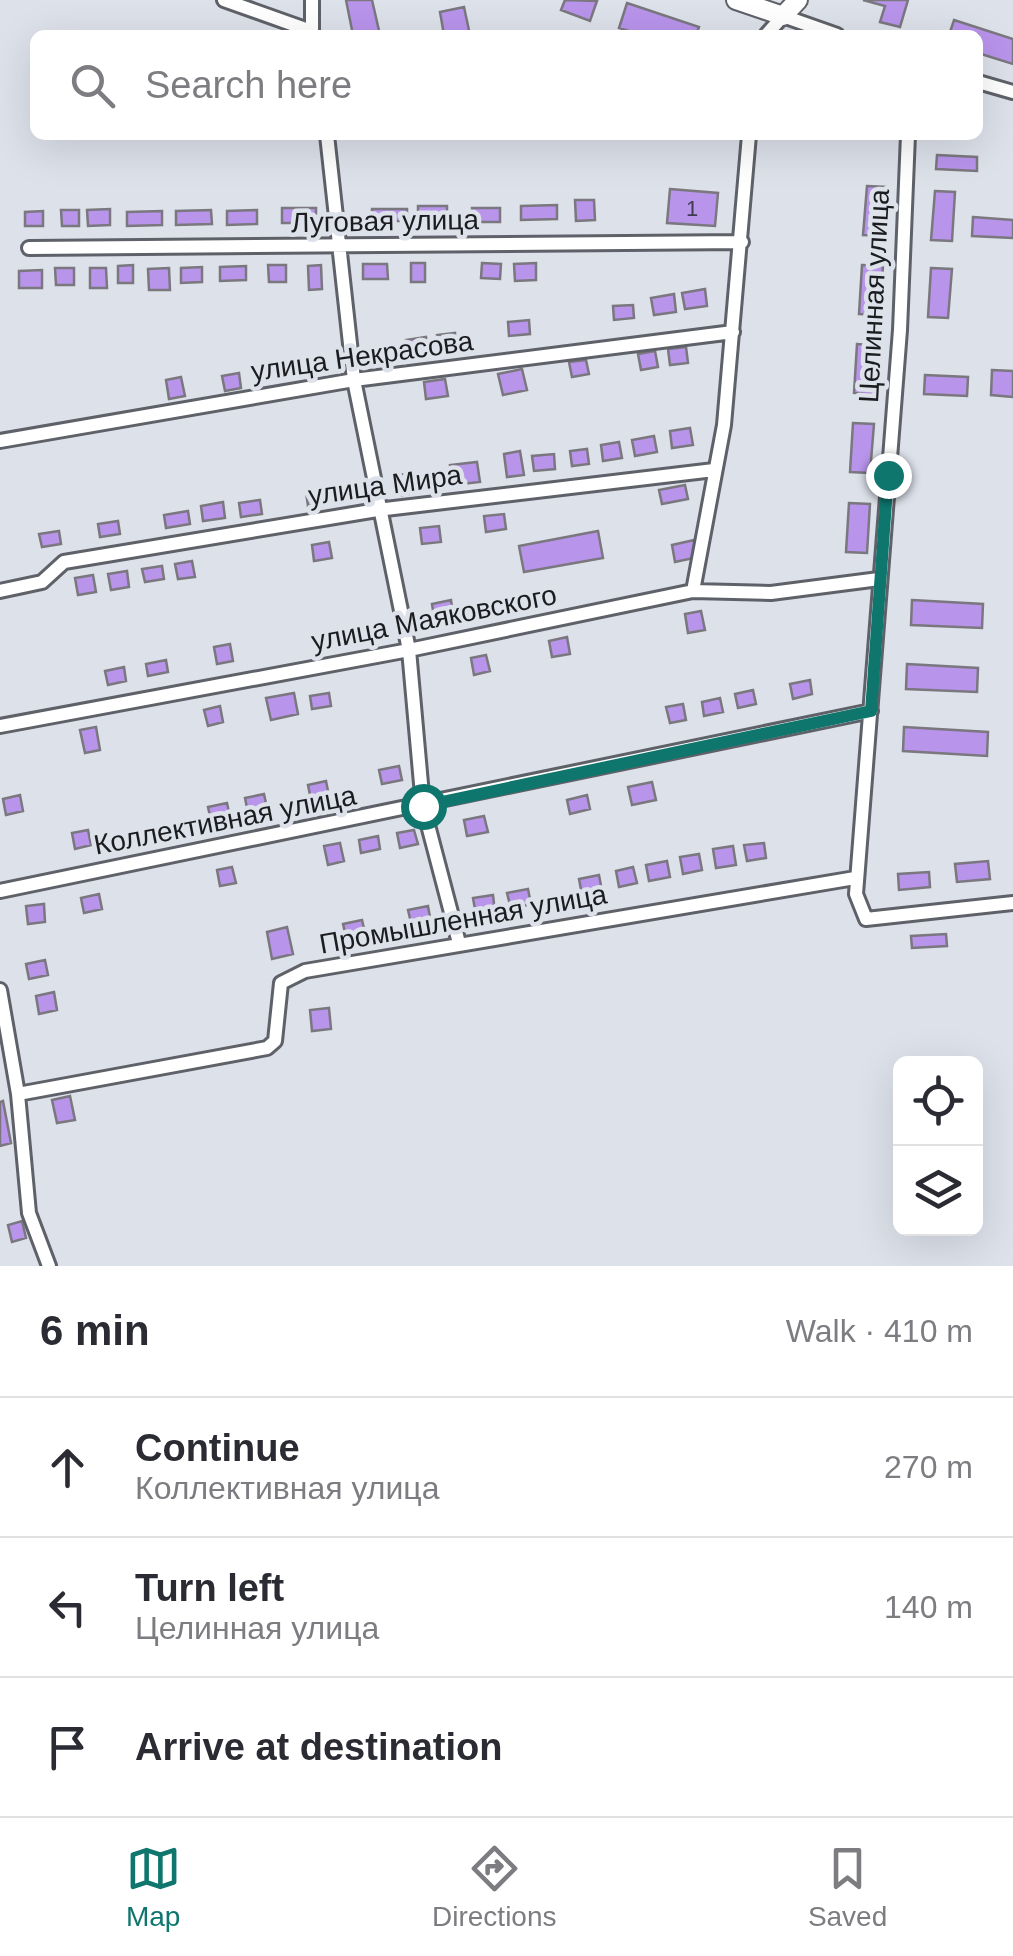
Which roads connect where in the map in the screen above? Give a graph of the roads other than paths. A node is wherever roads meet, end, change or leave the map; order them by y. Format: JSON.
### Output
{"nodes":[{"id":1,"x":224,"y":0,"type":"edge"},
{"id":2,"x":312,"y":0,"type":"edge"},
{"id":3,"x":736,"y":0,"type":"edge"},
{"id":4,"x":798,"y":0,"type":"edge"},
{"id":5,"x":783,"y":16,"type":"junction"},
{"id":6,"x":304,"y":30,"type":"edge"},
{"id":7,"x":312,"y":30,"type":"edge"},
{"id":8,"x":770,"y":30,"type":"edge"},
{"id":9,"x":823,"y":30,"type":"edge"},
{"id":10,"x":983,"y":83,"type":"edge"},
{"id":11,"x":1013,"y":92,"type":"edge"},
{"id":12,"x":329,"y":140,"type":"edge"},
{"id":13,"x":749,"y":140,"type":"edge"},
{"id":14,"x":908,"y":140,"type":"edge"},
{"id":15,"x":742,"y":242,"type":"junction"},
{"id":16,"x":340,"y":246,"type":"junction"},
{"id":17,"x":29,"y":248,"type":"dead end"},
{"id":18,"x":733,"y":332,"type":"junction"},
{"id":19,"x":354,"y":380,"type":"junction"},
{"id":20,"x":0,"y":441,"type":"edge"},
{"id":21,"x":714,"y":470,"type":"junction"},
{"id":22,"x":377,"y":510,"type":"junction"},
{"id":23,"x":878,"y":579,"type":"junction"},
{"id":24,"x":0,"y":591,"type":"edge"},
{"id":25,"x":693,"y":591,"type":"junction"},
{"id":26,"x":409,"y":650,"type":"junction"},
{"id":27,"x":871,"y":711,"type":"junction"},
{"id":28,"x":0,"y":726,"type":"edge"},
{"id":29,"x":423,"y":806,"type":"junction"},
{"id":30,"x":855,"y":878,"type":"junction"},
{"id":31,"x":0,"y":891,"type":"edge"},
{"id":32,"x":1013,"y":903,"type":"edge"},
{"id":33,"x":459,"y":944,"type":"junction"},
{"id":34,"x":0,"y":990,"type":"edge"},
{"id":35,"x":18,"y":1094,"type":"junction"},
{"id":36,"x":49,"y":1266,"type":"edge"}],
"edges":[{"from":1,"to":6,"type":"street"},
{"from":2,"to":7,"type":"street"},
{"from":3,"to":5,"type":"main road"},
{"from":4,"to":5,"type":"main road"},
{"from":5,"to":8,"type":"street"},
{"from":5,"to":9,"type":"street"},
{"from":10,"to":11,"type":"street"},
{"from":12,"to":16,"type":"street"},
{"from":13,"to":15,"type":"street"},
{"from":14,"to":23,"type":"street","name":"Целинная улица"},
{"from":15,"to":16,"type":"street","name":"Луговая улица"},
{"from":15,"to":18,"type":"street"},
{"from":16,"to":17,"type":"street","name":"Луговая улица"},
{"from":16,"to":19,"type":"street"},
{"from":18,"to":19,"type":"street","name":"улица Некрасова"},
{"from":18,"to":21,"type":"street"},
{"from":19,"to":20,"type":"street","name":"улица Некрасова"},
{"from":19,"to":22,"type":"street"},
{"from":21,"to":22,"type":"street","name":"улица Мира"},
{"from":21,"to":25,"type":"street"},
{"from":22,"to":24,"type":"street","name":"улица Мира"},
{"from":22,"to":26,"type":"street"},
{"from":23,"to":25,"type":"street","name":"улица Маяковского"},
{"from":23,"to":27,"type":"street","name":"Целинная улица"},
{"from":25,"to":26,"type":"street","name":"улица Маяковского"},
{"from":26,"to":28,"type":"street","name":"улица Маяковского"},
{"from":26,"to":29,"type":"street"},
{"from":27,"to":29,"type":"street","name":"Коллективная улица"},
{"from":27,"to":30,"type":"street","name":"Целинная улица"},
{"from":29,"to":31,"type":"street","name":"Коллективная улица"},
{"from":29,"to":33,"type":"street"},
{"from":30,"to":32,"type":"street"},
{"from":30,"to":33,"type":"street","name":"Промышленная улица"},
{"from":33,"to":35,"type":"street","name":"Промышленная улица"},
{"from":34,"to":35,"type":"street"},
{"from":35,"to":36,"type":"street"}]}
